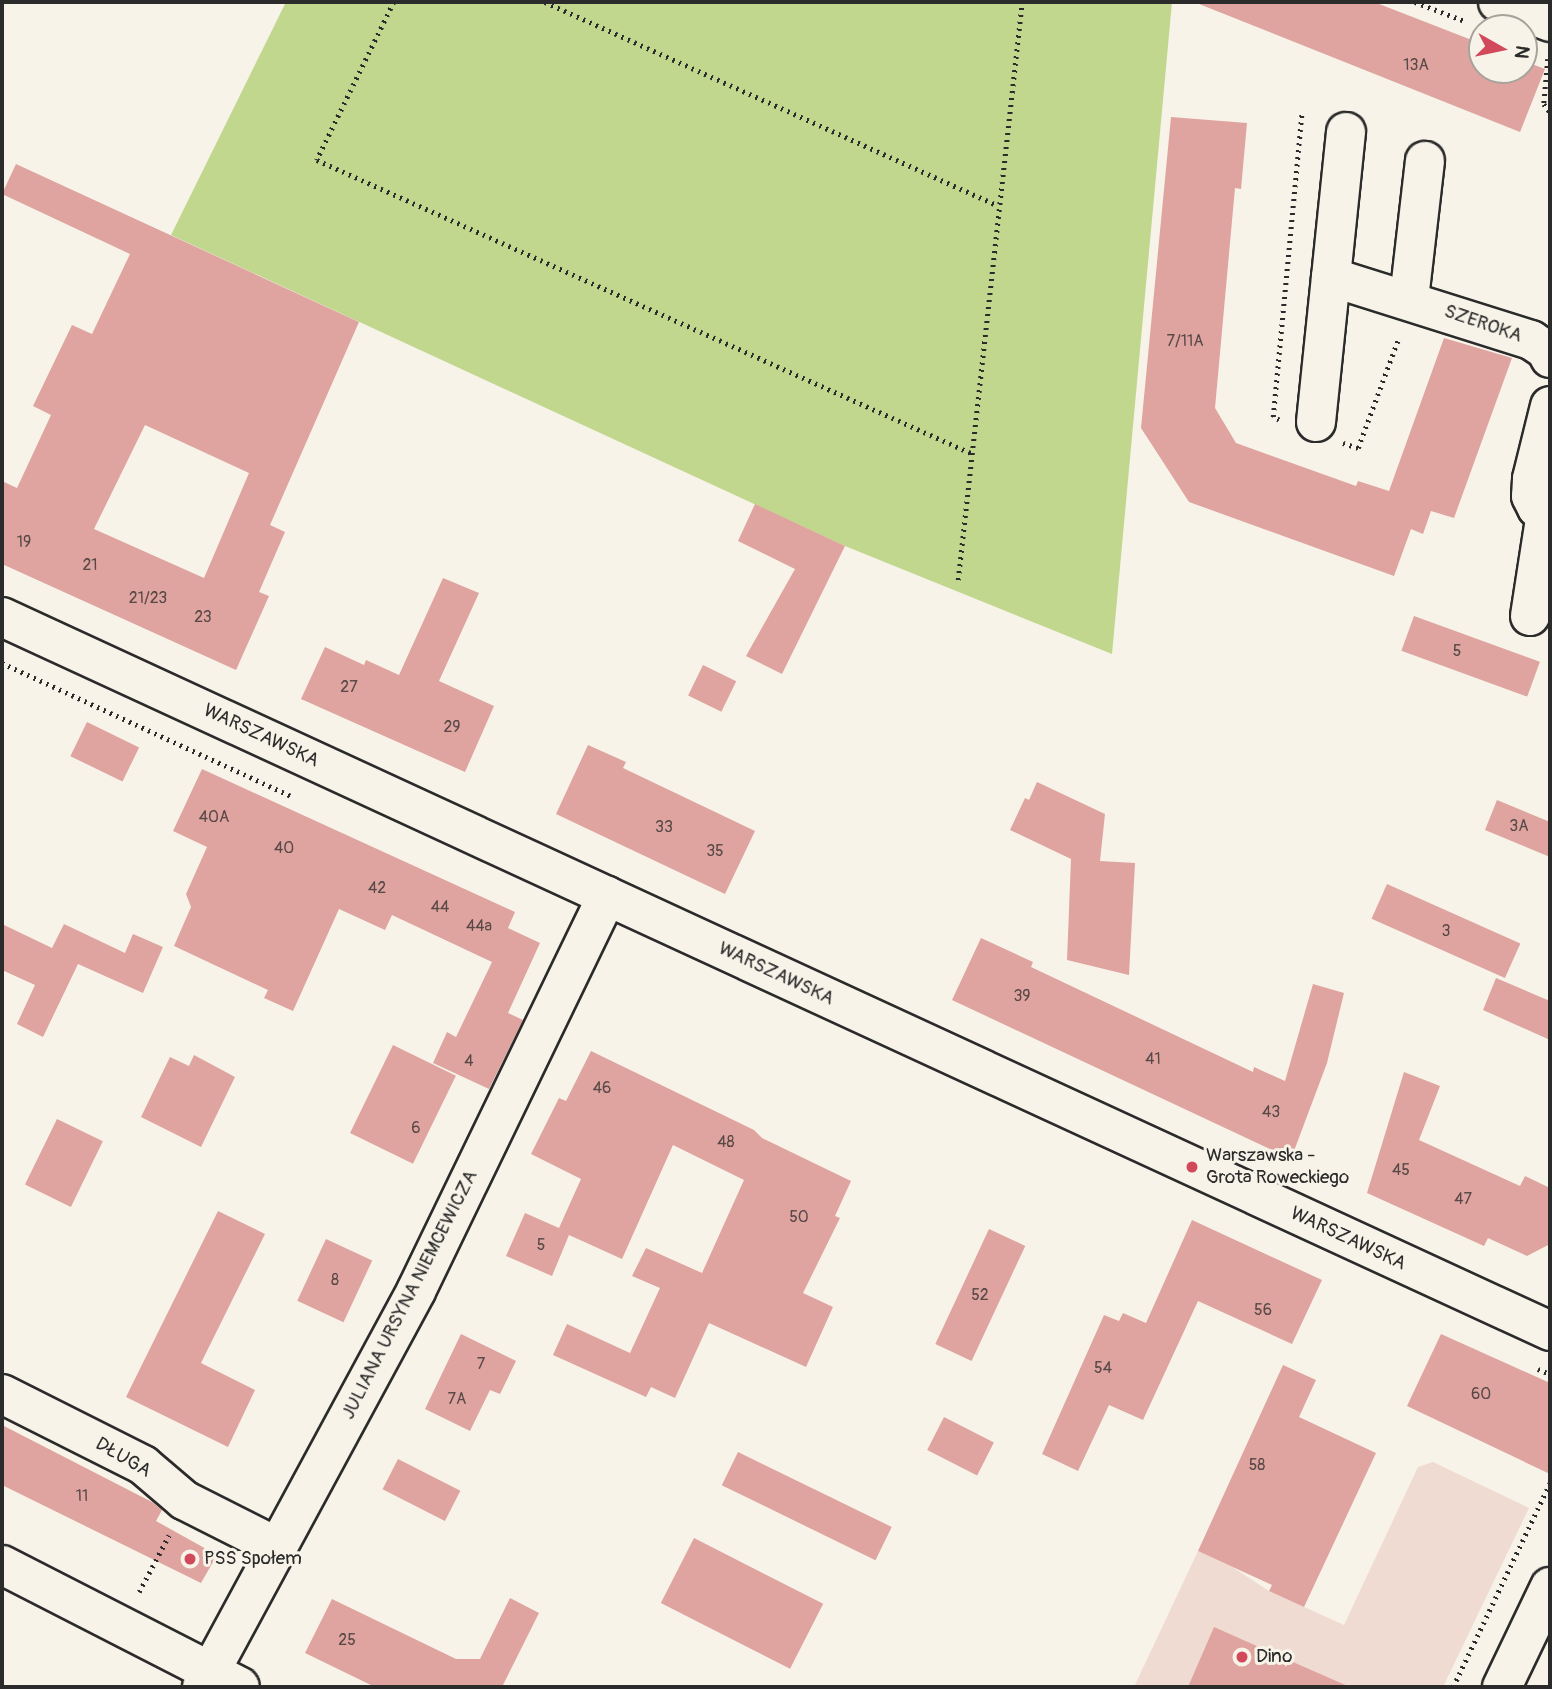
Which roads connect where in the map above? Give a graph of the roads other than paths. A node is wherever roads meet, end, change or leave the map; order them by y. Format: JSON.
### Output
{"nodes":[{"id":1,"x":1484,"y":13,"type":"edge"},
{"id":2,"x":1550,"y":38,"type":"edge"},
{"id":3,"x":1346,"y":132,"type":"dead end"},
{"id":4,"x":1425,"y":161,"type":"dead end"},
{"id":5,"x":1331,"y":277,"type":"junction"},
{"id":6,"x":1405,"y":315,"type":"junction"},
{"id":7,"x":1550,"y":358,"type":"edge"},
{"id":8,"x":1550,"y":406,"type":"edge"},
{"id":9,"x":1312,"y":428,"type":"road end"},
{"id":10,"x":1548,"y":514,"type":"edge"},
{"id":11,"x":1530,"y":616,"type":"dead end"},
{"id":12,"x":2,"y":617,"type":"edge"},
{"id":13,"x":607,"y":896,"type":"junction"},
{"id":14,"x":1533,"y":1314,"type":"edge"},
{"id":15,"x":1550,"y":1331,"type":"edge"},
{"id":16,"x":2,"y":1394,"type":"edge"},
{"id":17,"x":277,"y":1547,"type":"junction"},
{"id":18,"x":2,"y":1565,"type":"edge"},
{"id":19,"x":1550,"y":1587,"type":"edge"},
{"id":20,"x":218,"y":1682,"type":"edge"},
{"id":21,"x":1502,"y":1687,"type":"edge"}],
"edges":[{"from":1,"to":2,"type":"street"},
{"from":3,"to":5,"type":"street"},
{"from":4,"to":6,"type":"street"},
{"from":5,"to":6,"type":"street","name":"SZEROKA"},
{"from":5,"to":9,"type":"street"},
{"from":6,"to":7,"type":"street","name":"SZEROKA"},
{"from":8,"to":10,"type":"street"},
{"from":10,"to":11,"type":"street"},
{"from":12,"to":13,"type":"street","name":"WARSZAWSKA"},
{"from":13,"to":14,"type":"street","name":"WARSZAWSKA"},
{"from":13,"to":17,"type":"street","name":"JULIANA URSYNA NIEMCEWICZA"},
{"from":14,"to":15,"type":"street","name":"WARSZAWSKA"},
{"from":16,"to":17,"type":"street","name":"DŁUGA"},
{"from":17,"to":20,"type":"street","name":"JULIANA URSYNA NIEMCEWICZA"},
{"from":18,"to":20,"type":"street"},
{"from":19,"to":21,"type":"street"}]}
